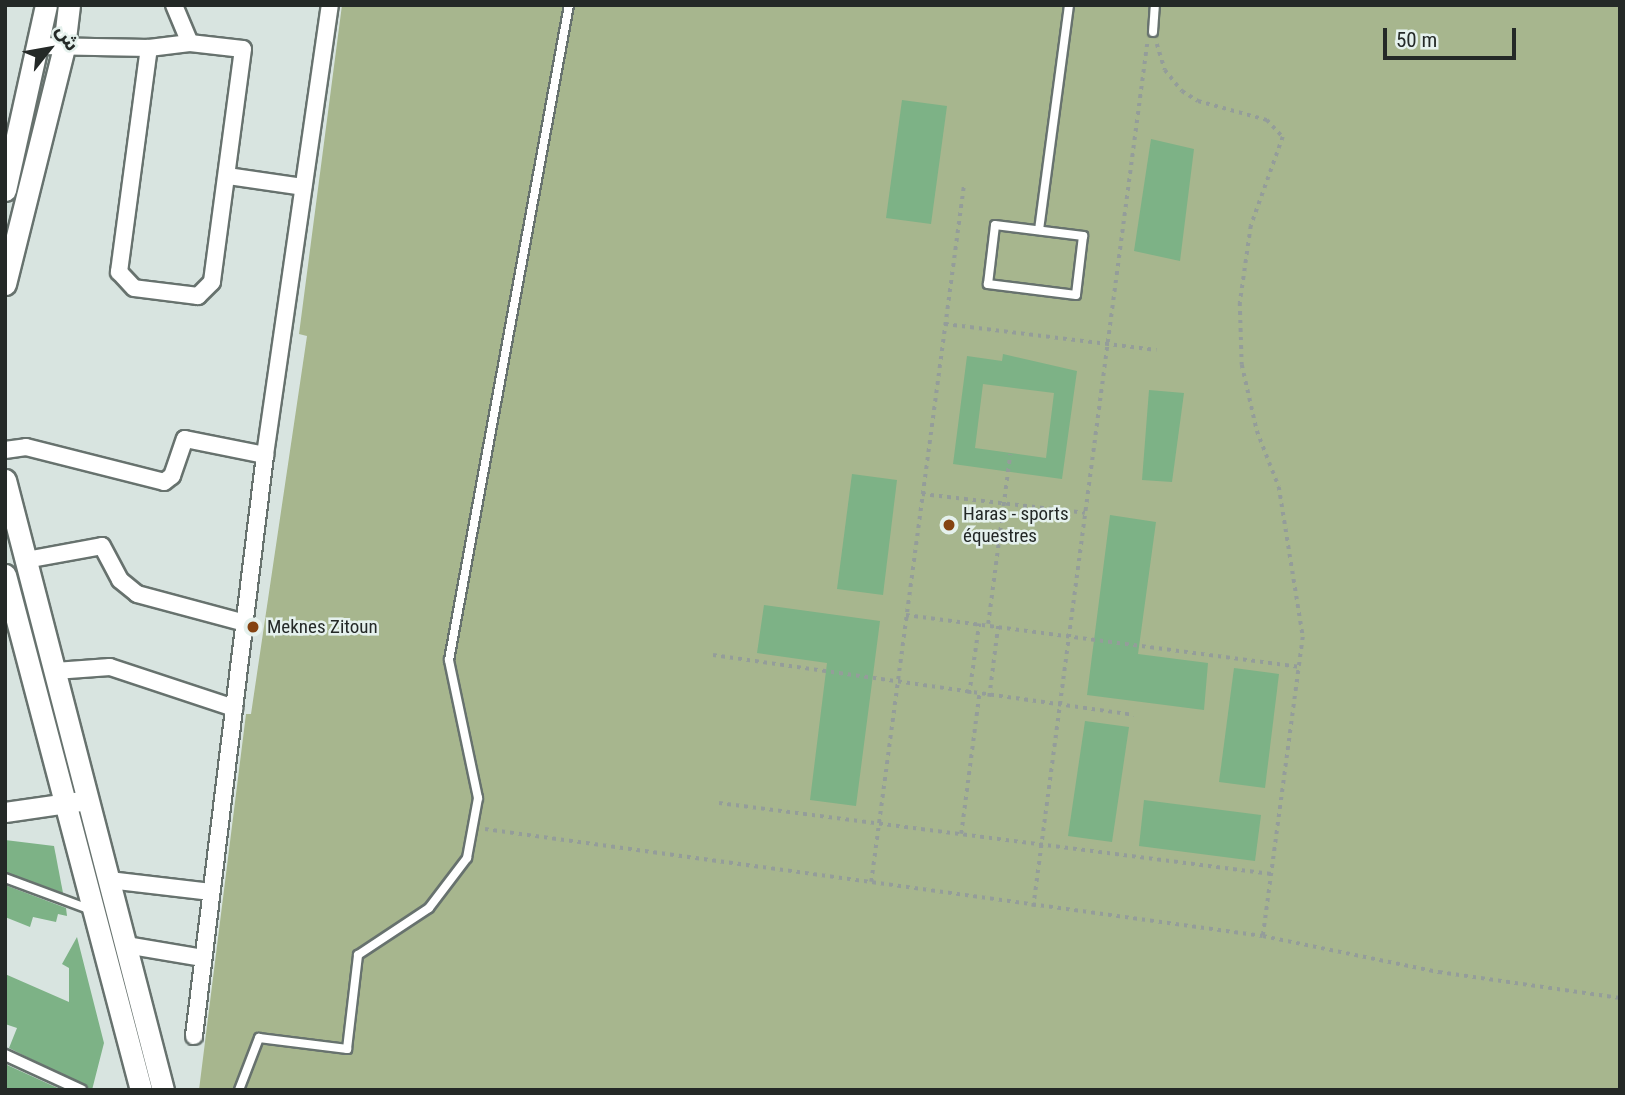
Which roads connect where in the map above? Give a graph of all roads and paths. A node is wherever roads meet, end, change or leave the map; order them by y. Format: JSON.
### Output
{"nodes":[{"id":1,"x":46,"y":5,"type":"edge"},
{"id":2,"x":69,"y":5,"type":"edge"},
{"id":3,"x":174,"y":5,"type":"edge"},
{"id":4,"x":330,"y":5,"type":"edge"},
{"id":5,"x":569,"y":5,"type":"edge"},
{"id":6,"x":1069,"y":5,"type":"edge"},
{"id":7,"x":1155,"y":5,"type":"edge"},
{"id":8,"x":1153,"y":32,"type":"junction"},
{"id":9,"x":190,"y":43,"type":"junction"},
{"id":10,"x":41,"y":46,"type":"junction"},
{"id":11,"x":64,"y":47,"type":"junction"},
{"id":12,"x":149,"y":48,"type":"junction"},
{"id":13,"x":11,"y":138,"type":"edge"},
{"id":14,"x":228,"y":176,"type":"junction"},
{"id":15,"x":964,"y":183,"type":"dead end"},
{"id":16,"x":303,"y":187,"type":"junction"},
{"id":17,"x":5,"y":190,"type":"edge"},
{"id":18,"x":1039,"y":230,"type":"junction"},
{"id":19,"x":5,"y":285,"type":"edge"},
{"id":20,"x":945,"y":324,"type":"junction"},
{"id":21,"x":1107,"y":345,"type":"junction"},
{"id":22,"x":1156,"y":350,"type":"dead end"},
{"id":23,"x":5,"y":450,"type":"edge"},
{"id":24,"x":1010,"y":454,"type":"dead end"},
{"id":25,"x":265,"y":455,"type":"junction"},
{"id":26,"x":5,"y":480,"type":"edge"},
{"id":27,"x":922,"y":494,"type":"junction"},
{"id":28,"x":1004,"y":503,"type":"junction"},
{"id":29,"x":1085,"y":513,"type":"junction"},
{"id":30,"x":26,"y":560,"type":"junction"},
{"id":31,"x":5,"y":575,"type":"edge"},
{"id":32,"x":906,"y":615,"type":"junction"},
{"id":33,"x":245,"y":623,"type":"junction"},
{"id":34,"x":979,"y":624,"type":"junction"},
{"id":35,"x":988,"y":624,"type":"junction"},
{"id":36,"x":999,"y":626,"type":"junction"},
{"id":37,"x":1069,"y":634,"type":"junction"},
{"id":38,"x":713,"y":655,"type":"dead end"},
{"id":39,"x":1299,"y":667,"type":"junction"},
{"id":40,"x":55,"y":671,"type":"junction"},
{"id":41,"x":897,"y":685,"type":"junction"},
{"id":42,"x":969,"y":694,"type":"junction"},
{"id":43,"x":979,"y":695,"type":"junction"},
{"id":44,"x":989,"y":696,"type":"junction"},
{"id":45,"x":1059,"y":706,"type":"junction"},
{"id":46,"x":234,"y":708,"type":"junction"},
{"id":47,"x":1134,"y":716,"type":"dead end"},
{"id":48,"x":88,"y":799,"type":"junction"},
{"id":49,"x":719,"y":803,"type":"dead end"},
{"id":50,"x":66,"y":804,"type":"junction"},
{"id":51,"x":5,"y":812,"type":"edge"},
{"id":52,"x":879,"y":824,"type":"junction"},
{"id":53,"x":476,"y":827,"type":"junction"},
{"id":54,"x":961,"y":834,"type":"junction"},
{"id":55,"x":1041,"y":844,"type":"junction"},
{"id":56,"x":1271,"y":874,"type":"junction"},
{"id":57,"x":5,"y":878,"type":"edge"},
{"id":58,"x":110,"y":880,"type":"junction"},
{"id":59,"x":871,"y":882,"type":"junction"},
{"id":60,"x":211,"y":892,"type":"junction"},
{"id":61,"x":1033,"y":907,"type":"junction"},
{"id":62,"x":95,"y":912,"type":"junction"},
{"id":63,"x":1263,"y":936,"type":"junction"},
{"id":64,"x":126,"y":945,"type":"junction"},
{"id":65,"x":203,"y":958,"type":"junction"},
{"id":66,"x":1620,"y":998,"type":"edge"},
{"id":67,"x":194,"y":1036,"type":"dead end"},
{"id":68,"x":5,"y":1055,"type":"edge"},
{"id":69,"x":80,"y":1090,"type":"edge"},
{"id":70,"x":141,"y":1090,"type":"edge"},
{"id":71,"x":163,"y":1090,"type":"edge"},
{"id":72,"x":239,"y":1090,"type":"edge"}],
"edges":[{"from":1,"to":10,"type":"main road"},
{"from":2,"to":11,"type":"main road"},
{"from":3,"to":9,"type":"street"},
{"from":4,"to":16,"type":"street"},
{"from":5,"to":53,"type":"lane"},
{"from":6,"to":18,"type":"lane"},
{"from":7,"to":8,"type":"lane"},
{"from":8,"to":21,"type":"path"},
{"from":8,"to":39,"type":"path"},
{"from":9,"to":12,"type":"street"},
{"from":9,"to":14,"type":"street"},
{"from":10,"to":11,"type":"street"},
{"from":10,"to":13,"type":"main road"},
{"from":11,"to":12,"type":"street"},
{"from":11,"to":19,"type":"main road"},
{"from":12,"to":14,"type":"street"},
{"from":13,"to":17,"type":"main road"},
{"from":14,"to":16,"type":"street"},
{"from":15,"to":20,"type":"path"},
{"from":16,"to":25,"type":"street"},
{"from":18,"to":18,"type":"lane"},
{"from":20,"to":21,"type":"path"},
{"from":20,"to":27,"type":"path"},
{"from":21,"to":22,"type":"path"},
{"from":21,"to":29,"type":"path"},
{"from":23,"to":25,"type":"street"},
{"from":24,"to":28,"type":"path"},
{"from":25,"to":33,"type":"street"},
{"from":26,"to":30,"type":"main road"},
{"from":27,"to":28,"type":"path"},
{"from":27,"to":32,"type":"path"},
{"from":28,"to":29,"type":"path"},
{"from":28,"to":35,"type":"path"},
{"from":29,"to":37,"type":"path"},
{"from":30,"to":33,"type":"street"},
{"from":30,"to":40,"type":"main road"},
{"from":31,"to":50,"type":"main road"},
{"from":32,"to":34,"type":"path"},
{"from":32,"to":41,"type":"path"},
{"from":33,"to":46,"type":"street"},
{"from":34,"to":35,"type":"path"},
{"from":34,"to":42,"type":"path"},
{"from":35,"to":36,"type":"path"},
{"from":36,"to":37,"type":"path"},
{"from":36,"to":44,"type":"path"},
{"from":37,"to":39,"type":"path"},
{"from":37,"to":45,"type":"path"},
{"from":38,"to":41,"type":"path"},
{"from":39,"to":56,"type":"path"},
{"from":40,"to":46,"type":"street"},
{"from":40,"to":48,"type":"main road"},
{"from":41,"to":42,"type":"path"},
{"from":41,"to":52,"type":"path"},
{"from":42,"to":43,"type":"path"},
{"from":43,"to":44,"type":"path"},
{"from":43,"to":54,"type":"path"},
{"from":44,"to":45,"type":"path"},
{"from":45,"to":47,"type":"path"},
{"from":45,"to":55,"type":"path"},
{"from":46,"to":60,"type":"street"},
{"from":48,"to":50,"type":"street"},
{"from":48,"to":58,"type":"main road"},
{"from":49,"to":52,"type":"path"},
{"from":50,"to":51,"type":"street"},
{"from":50,"to":62,"type":"main road"},
{"from":52,"to":54,"type":"path"},
{"from":52,"to":59,"type":"path"},
{"from":53,"to":59,"type":"path"},
{"from":53,"to":72,"type":"lane"},
{"from":54,"to":55,"type":"path"},
{"from":55,"to":56,"type":"path"},
{"from":55,"to":61,"type":"path"},
{"from":56,"to":63,"type":"path"},
{"from":57,"to":62,"type":"lane"},
{"from":58,"to":60,"type":"street"},
{"from":58,"to":64,"type":"main road"},
{"from":59,"to":61,"type":"path"},
{"from":60,"to":65,"type":"street"},
{"from":61,"to":63,"type":"path"},
{"from":62,"to":70,"type":"main road"},
{"from":63,"to":66,"type":"path"},
{"from":64,"to":65,"type":"street"},
{"from":64,"to":71,"type":"main road"},
{"from":65,"to":67,"type":"street"},
{"from":68,"to":69,"type":"street"}]}
